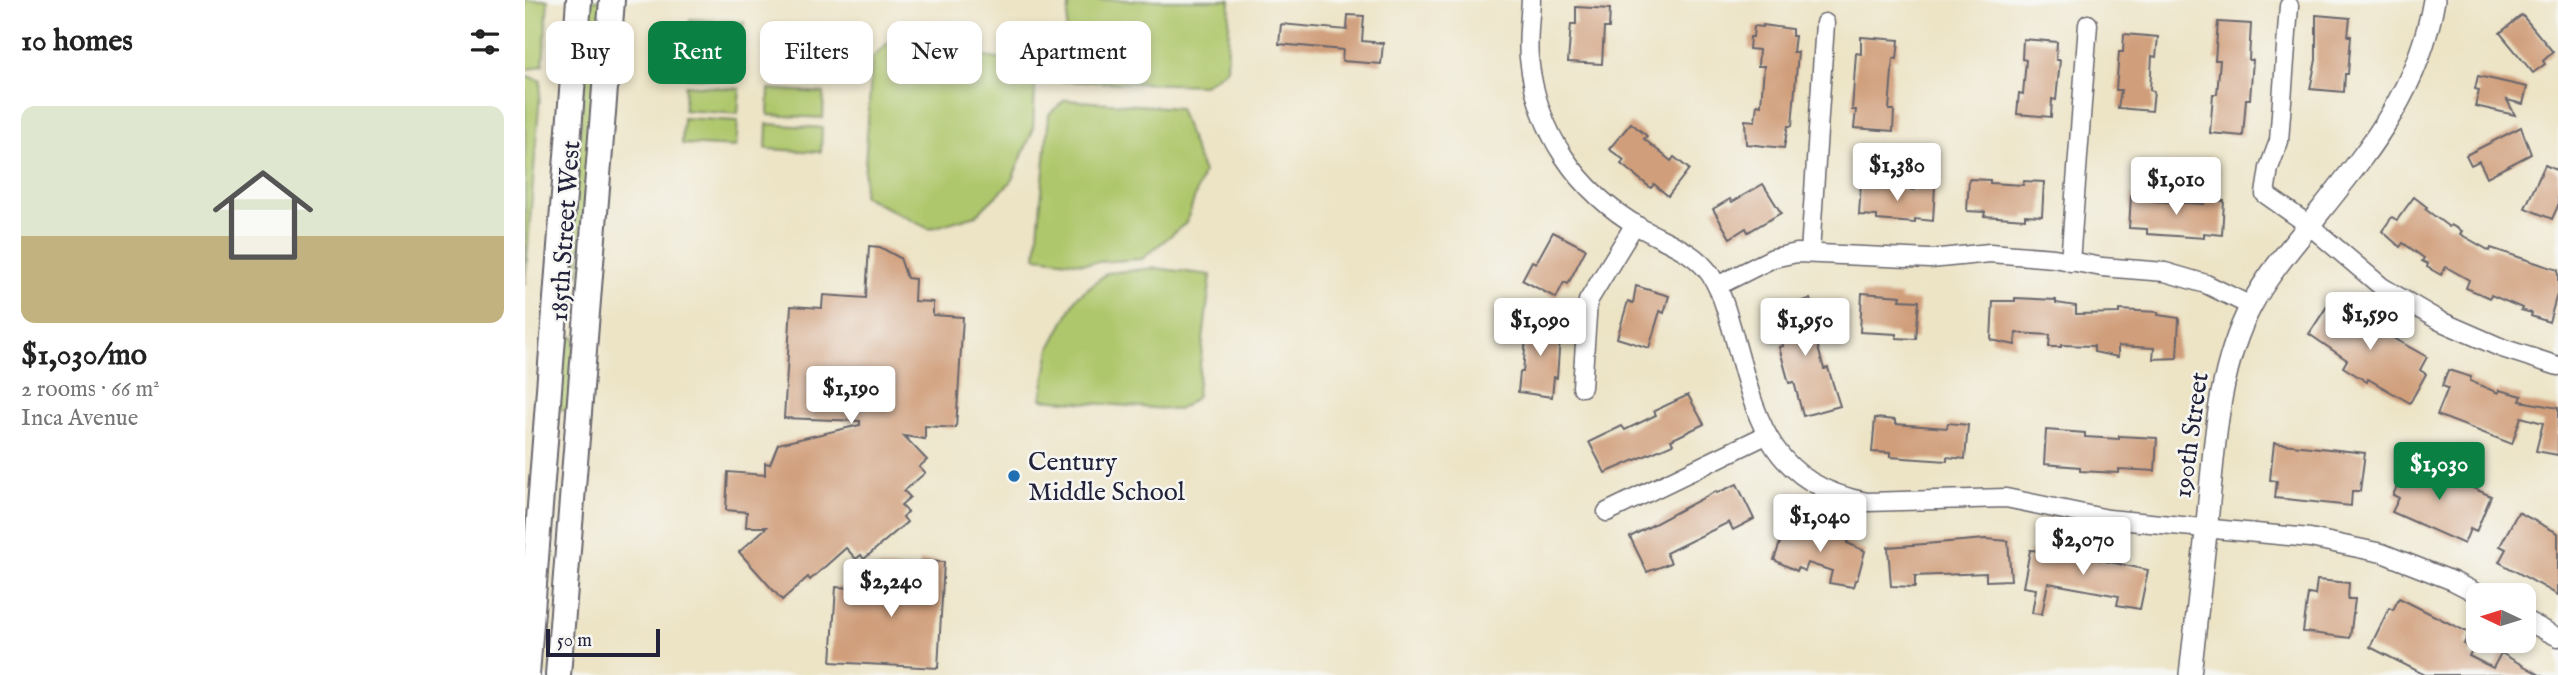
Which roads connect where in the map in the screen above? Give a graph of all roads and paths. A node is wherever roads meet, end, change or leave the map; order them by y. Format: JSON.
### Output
{"nodes":[{"id":1,"x":579,"y":0,"type":"edge"},
{"id":2,"x":612,"y":0,"type":"edge"},
{"id":3,"x":1531,"y":0,"type":"edge"},
{"id":4,"x":2434,"y":0,"type":"edge"},
{"id":5,"x":2290,"y":6,"type":"dead end"},
{"id":6,"x":1825,"y":23,"type":"dead end"},
{"id":7,"x":2088,"y":24,"type":"dead end"},
{"id":8,"x":1635,"y":224,"type":"junction"},
{"id":9,"x":2309,"y":225,"type":"junction"},
{"id":10,"x":1810,"y":253,"type":"junction"},
{"id":11,"x":2070,"y":262,"type":"junction"},
{"id":12,"x":1717,"y":286,"type":"junction"},
{"id":13,"x":2251,"y":306,"type":"junction"},
{"id":14,"x":2558,"y":366,"type":"edge"},
{"id":15,"x":1582,"y":387,"type":"dead end"},
{"id":16,"x":1766,"y":435,"type":"junction"},
{"id":17,"x":1607,"y":512,"type":"dead end"},
{"id":18,"x":2206,"y":528,"type":"junction"},
{"id":19,"x":2466,"y":588,"type":"edge"},
{"id":20,"x":2536,"y":625,"type":"edge"},
{"id":21,"x":2558,"y":637,"type":"edge"},
{"id":22,"x":527,"y":675,"type":"edge"},
{"id":23,"x":558,"y":675,"type":"edge"},
{"id":24,"x":2190,"y":675,"type":"edge"}],
"edges":[{"from":1,"to":22,"type":"main road","name":"185th Street West"},
{"from":2,"to":23,"type":"main road","name":"185th Street West"},
{"from":3,"to":8,"type":"street"},
{"from":4,"to":9,"type":"street","name":"190th Street"},
{"from":5,"to":9,"type":"street"},
{"from":6,"to":10,"type":"street"},
{"from":7,"to":11,"type":"street"},
{"from":8,"to":12,"type":"street"},
{"from":8,"to":15,"type":"street"},
{"from":9,"to":13,"type":"street","name":"190th Street"},
{"from":9,"to":14,"type":"street"},
{"from":10,"to":11,"type":"street"},
{"from":10,"to":12,"type":"street"},
{"from":11,"to":13,"type":"street"},
{"from":12,"to":16,"type":"street"},
{"from":13,"to":18,"type":"street","name":"190th Street"},
{"from":16,"to":17,"type":"street"},
{"from":16,"to":18,"type":"street"},
{"from":18,"to":19,"type":"street"},
{"from":18,"to":24,"type":"street","name":"190th Street"},
{"from":20,"to":21,"type":"street"}]}
